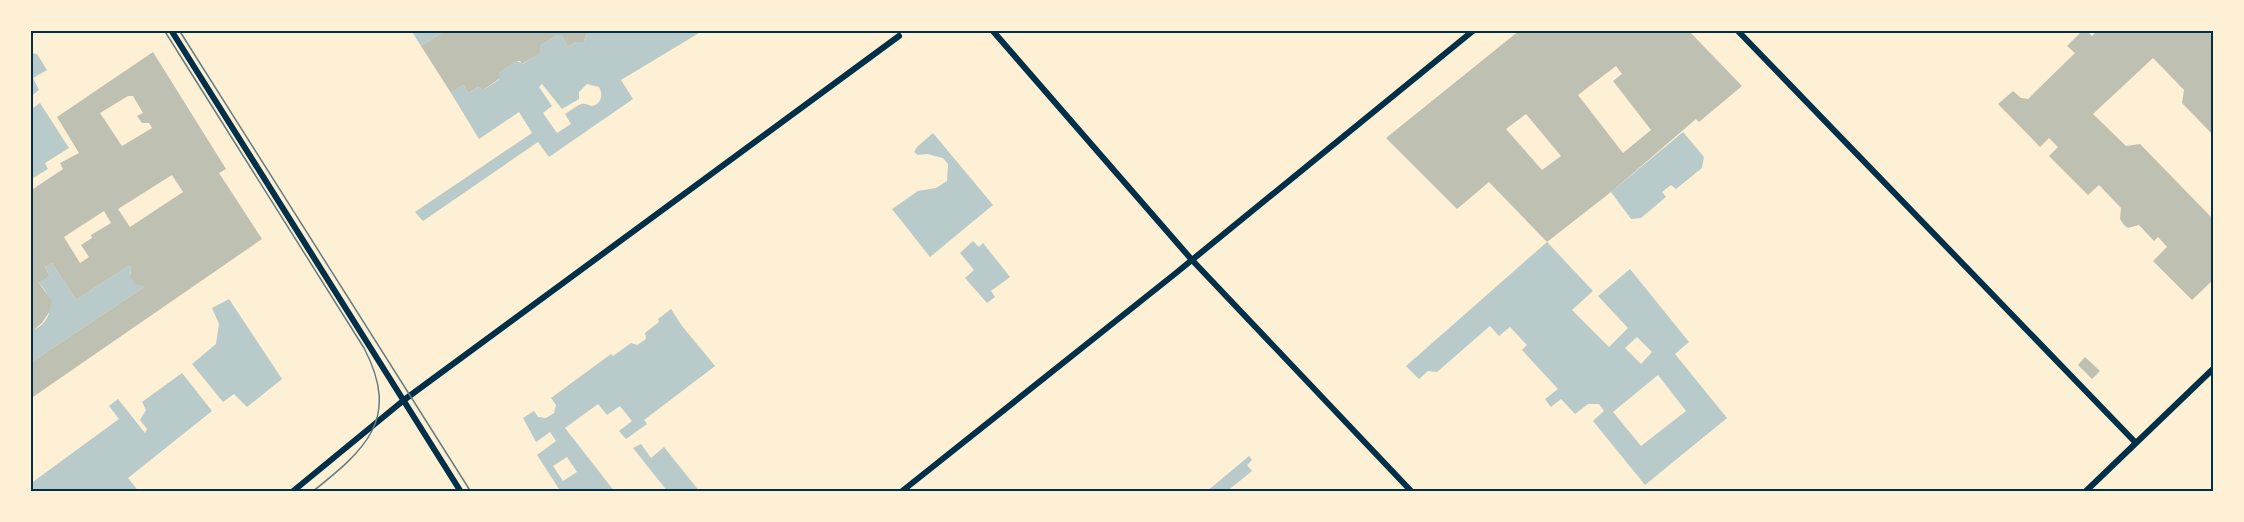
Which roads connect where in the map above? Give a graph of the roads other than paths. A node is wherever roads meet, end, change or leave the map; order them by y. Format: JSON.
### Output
{"nodes":[{"id":1,"x":171,"y":30,"type":"edge"},
{"id":2,"x":992,"y":30,"type":"edge"},
{"id":3,"x":1474,"y":30,"type":"edge"},
{"id":4,"x":1737,"y":30,"type":"edge"},
{"id":5,"x":899,"y":36,"type":"dead end"},
{"id":6,"x":1192,"y":260,"type":"junction"},
{"id":7,"x":2214,"y":368,"type":"edge"},
{"id":8,"x":405,"y":400,"type":"junction"},
{"id":9,"x":2135,"y":442,"type":"junction"},
{"id":10,"x":292,"y":492,"type":"edge"},
{"id":11,"x":461,"y":492,"type":"edge"},
{"id":12,"x":901,"y":492,"type":"edge"},
{"id":13,"x":1412,"y":492,"type":"edge"},
{"id":14,"x":2085,"y":492,"type":"edge"}],
"edges":[{"from":1,"to":8,"type":"street"},
{"from":2,"to":6,"type":"street"},
{"from":3,"to":6,"type":"street"},
{"from":4,"to":9,"type":"street"},
{"from":5,"to":8,"type":"street"},
{"from":6,"to":12,"type":"street"},
{"from":6,"to":13,"type":"street"},
{"from":7,"to":9,"type":"street"},
{"from":8,"to":10,"type":"street"},
{"from":8,"to":11,"type":"street"},
{"from":9,"to":14,"type":"street"}]}
